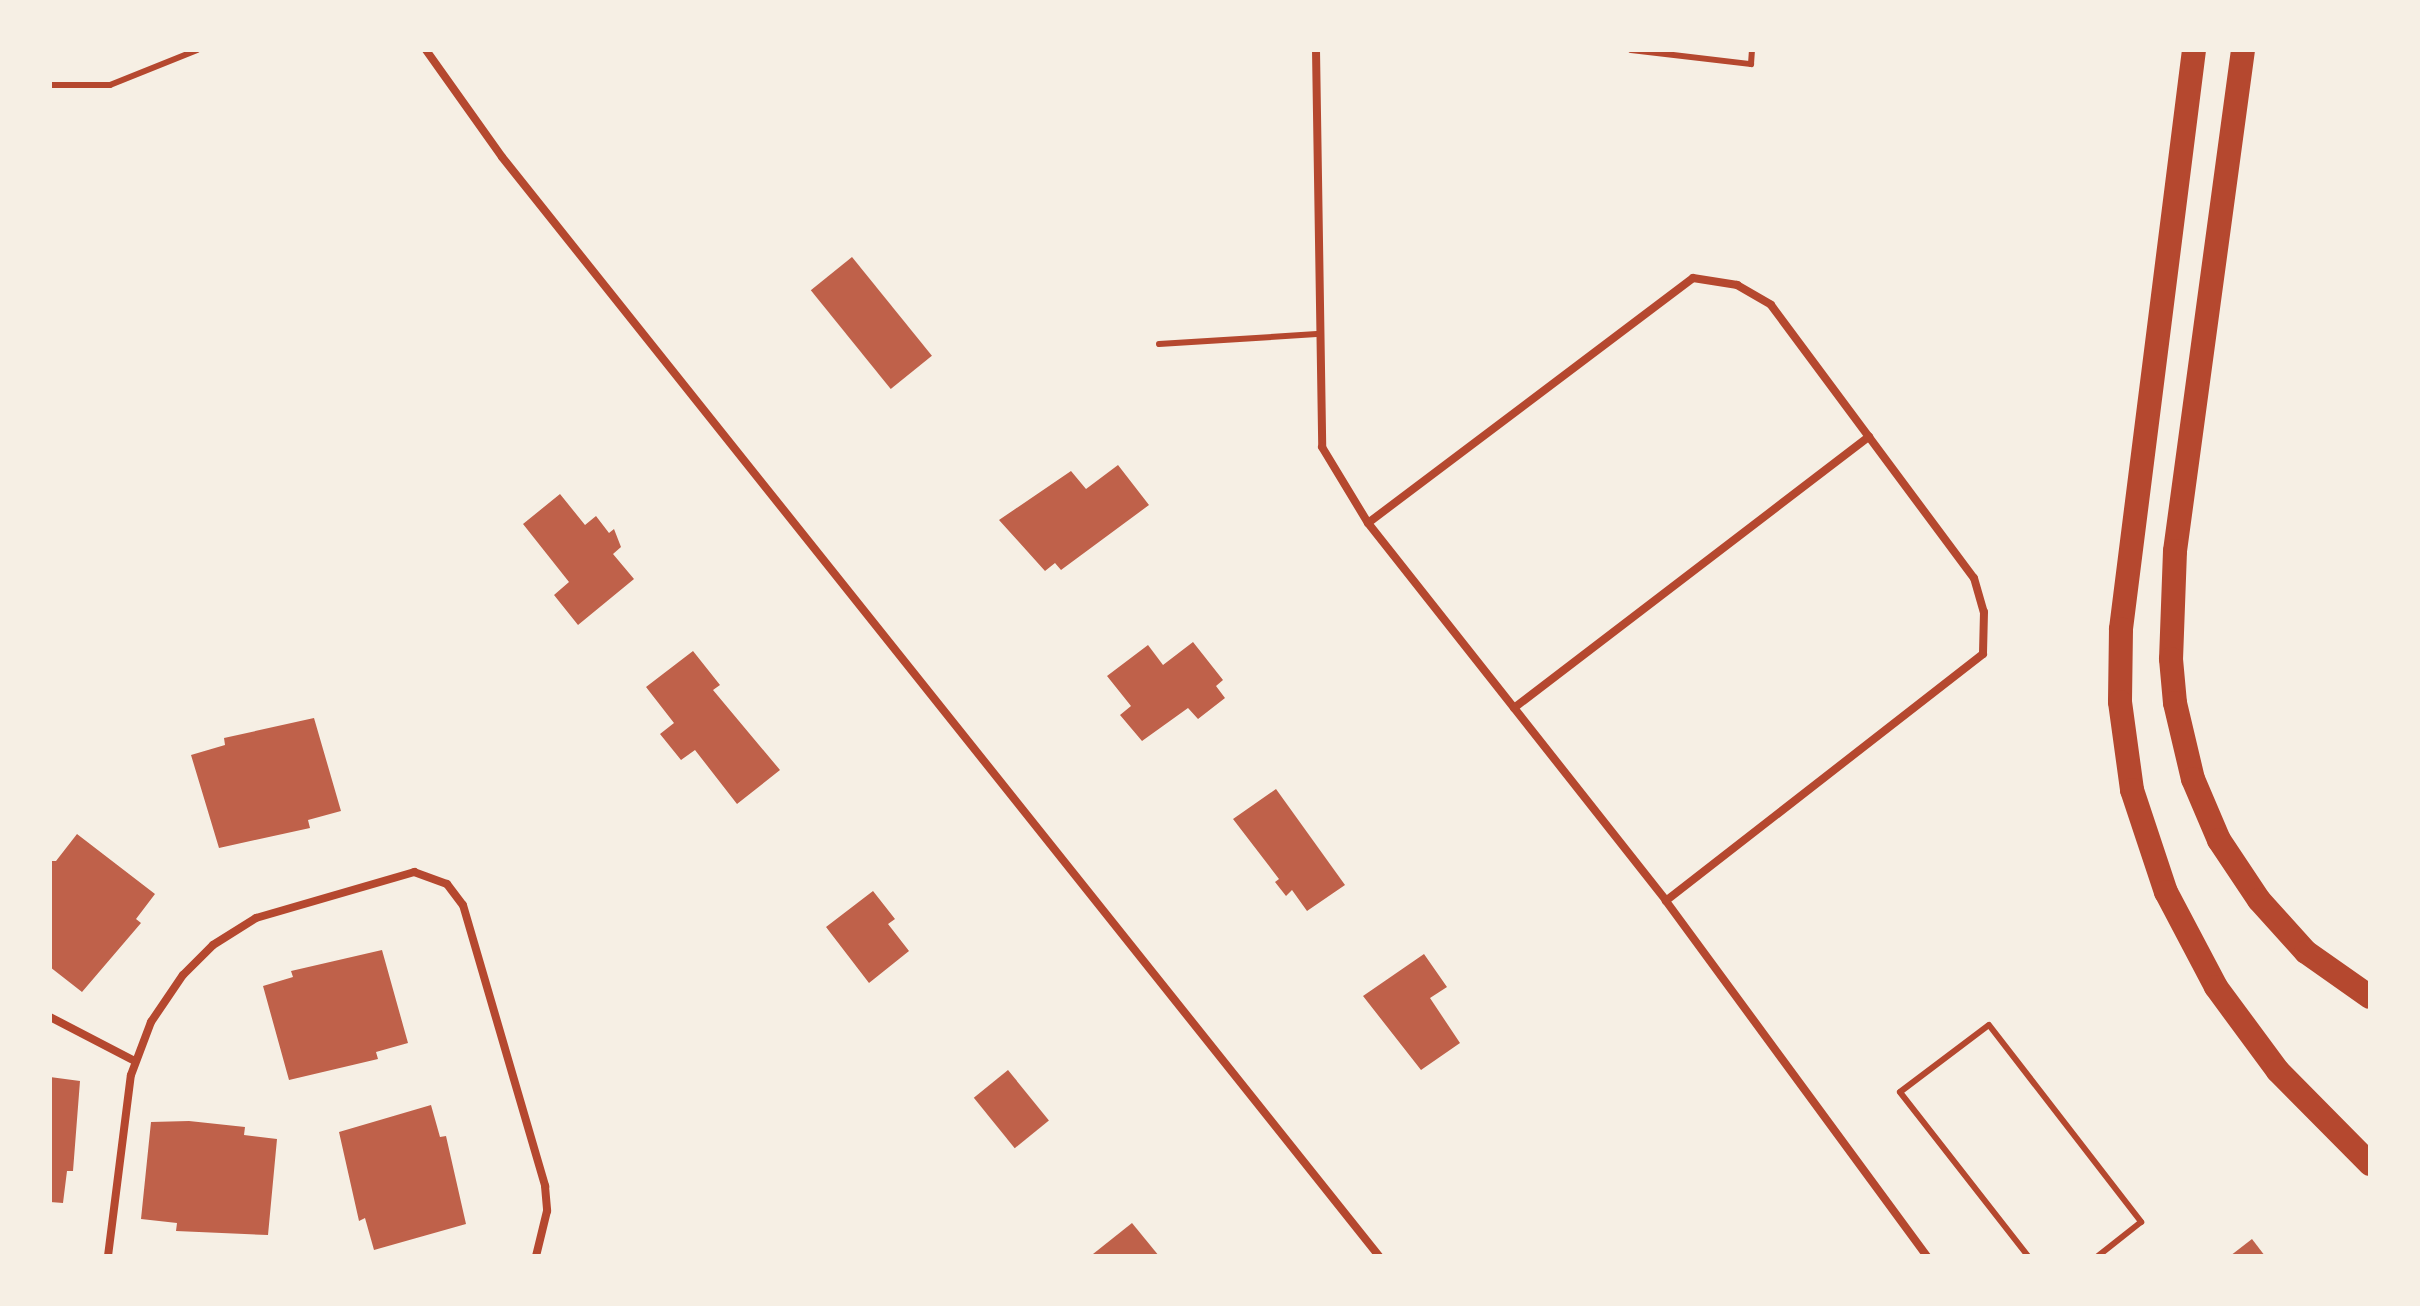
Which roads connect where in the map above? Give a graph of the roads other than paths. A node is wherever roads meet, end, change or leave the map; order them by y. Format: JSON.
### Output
{"nodes":[{"id":1,"x":197,"y":50,"type":"edge"},
{"id":2,"x":426,"y":50,"type":"edge"},
{"id":3,"x":1316,"y":50,"type":"edge"},
{"id":4,"x":1631,"y":50,"type":"edge"},
{"id":5,"x":1752,"y":50,"type":"edge"},
{"id":6,"x":2194,"y":50,"type":"edge"},
{"id":7,"x":2243,"y":50,"type":"edge"},
{"id":8,"x":50,"y":85,"type":"edge"},
{"id":9,"x":1317,"y":334,"type":"junction"},
{"id":10,"x":1159,"y":344,"type":"dead end"},
{"id":11,"x":1869,"y":437,"type":"junction"},
{"id":12,"x":1368,"y":523,"type":"junction"},
{"id":13,"x":1514,"y":708,"type":"junction"},
{"id":14,"x":1666,"y":901,"type":"junction"},
{"id":15,"x":2370,"y":997,"type":"edge"},
{"id":16,"x":50,"y":1017,"type":"edge"},
{"id":17,"x":135,"y":1061,"type":"junction"},
{"id":18,"x":2370,"y":1164,"type":"edge"},
{"id":19,"x":108,"y":1256,"type":"edge"},
{"id":20,"x":536,"y":1256,"type":"edge"},
{"id":21,"x":1379,"y":1256,"type":"edge"},
{"id":22,"x":1927,"y":1256,"type":"edge"},
{"id":23,"x":2028,"y":1256,"type":"edge"},
{"id":24,"x":2098,"y":1256,"type":"edge"}],
"edges":[{"from":1,"to":8,"type":"lane"},
{"from":2,"to":21,"type":"street"},
{"from":3,"to":9,"type":"street"},
{"from":4,"to":5,"type":"lane"},
{"from":6,"to":18,"type":"highway"},
{"from":7,"to":15,"type":"highway"},
{"from":9,"to":10,"type":"lane"},
{"from":9,"to":12,"type":"street"},
{"from":11,"to":12,"type":"street"},
{"from":11,"to":13,"type":"street"},
{"from":11,"to":14,"type":"street"},
{"from":12,"to":13,"type":"street"},
{"from":13,"to":14,"type":"street"},
{"from":14,"to":22,"type":"street"},
{"from":16,"to":17,"type":"street"},
{"from":17,"to":19,"type":"street"},
{"from":17,"to":20,"type":"street"},
{"from":23,"to":24,"type":"lane"}]}
